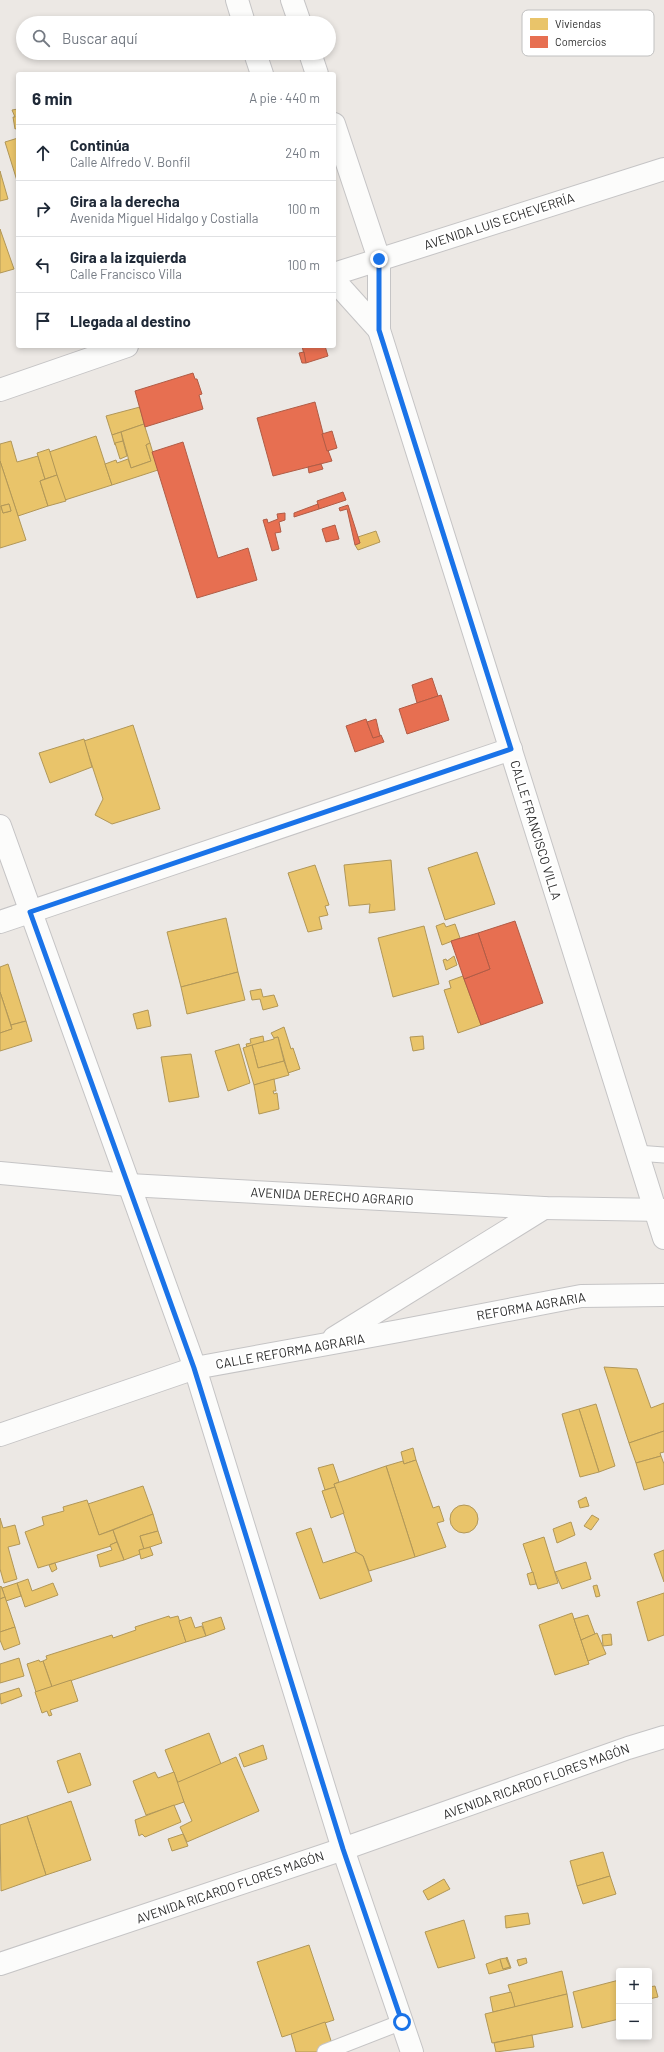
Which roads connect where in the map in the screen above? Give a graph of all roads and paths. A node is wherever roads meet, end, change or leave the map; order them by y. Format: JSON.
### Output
{"nodes":[{"id":1,"x":237,"y":0,"type":"edge"},
{"id":2,"x":292,"y":0,"type":"edge"},
{"id":3,"x":242,"y":16,"type":"edge"},
{"id":4,"x":298,"y":16,"type":"edge"},
{"id":5,"x":257,"y":60,"type":"edge"},
{"id":6,"x":312,"y":60,"type":"edge"},
{"id":7,"x":261,"y":72,"type":"edge"},
{"id":8,"x":316,"y":72,"type":"edge"},
{"id":9,"x":336,"y":130,"type":"edge"},
{"id":10,"x":664,"y":169,"type":"edge"},
{"id":11,"x":379,"y":259,"type":"junction"},
{"id":12,"x":336,"y":273,"type":"edge"},
{"id":13,"x":336,"y":282,"type":"edge"},
{"id":14,"x":379,"y":330,"type":"junction"},
{"id":15,"x":121,"y":348,"type":"edge"},
{"id":16,"x":0,"y":390,"type":"edge"},
{"id":17,"x":511,"y":749,"type":"junction"},
{"id":18,"x":0,"y":826,"type":"edge"},
{"id":19,"x":30,"y":912,"type":"junction"},
{"id":20,"x":0,"y":922,"type":"edge"},
{"id":21,"x":636,"y":1153,"type":"junction"},
{"id":22,"x":664,"y":1155,"type":"edge"},
{"id":23,"x":0,"y":1173,"type":"edge"},
{"id":24,"x":129,"y":1185,"type":"junction"},
{"id":25,"x":544,"y":1208,"type":"junction"},
{"id":26,"x":660,"y":1210,"type":"edge"},
{"id":27,"x":664,"y":1238,"type":"edge"},
{"id":28,"x":664,"y":1295,"type":"edge"},
{"id":29,"x":399,"y":1331,"type":"joint"},
{"id":30,"x":324,"y":1344,"type":"junction"},
{"id":31,"x":194,"y":1368,"type":"junction"},
{"id":32,"x":0,"y":1435,"type":"edge"},
{"id":33,"x":664,"y":1737,"type":"edge"},
{"id":34,"x":343,"y":1849,"type":"junction"},
{"id":35,"x":0,"y":1964,"type":"edge"},
{"id":36,"x":402,"y":2022,"type":"junction"},
{"id":37,"x":325,"y":2052,"type":"edge"},
{"id":38,"x":412,"y":2052,"type":"edge"}],
"edges":[{"from":1,"to":3,"type":"street"},
{"from":2,"to":4,"type":"street"},
{"from":5,"to":7,"type":"street"},
{"from":6,"to":8,"type":"street"},
{"from":9,"to":11,"type":"street","name":"CALLE FRANCISCO VILLA"},
{"from":10,"to":11,"type":"street","name":"AVENIDA LUIS ECHEVERRÍA"},
{"from":11,"to":12,"type":"street","name":"AVENIDA LUIS ECHEVERRÍA"},
{"from":11,"to":14,"type":"street","name":"CALLE FRANCISCO VILLA"},
{"from":13,"to":14,"type":"street","name":"CALLE FRANCISCO VILLA"},
{"from":14,"to":17,"type":"street","name":"CALLE FRANCISCO VILLA"},
{"from":15,"to":16,"type":"street"},
{"from":17,"to":19,"type":"street"},
{"from":17,"to":21,"type":"street","name":"CALLE FRANCISCO VILLA"},
{"from":18,"to":19,"type":"street"},
{"from":19,"to":20,"type":"street"},
{"from":19,"to":24,"type":"street"},
{"from":21,"to":22,"type":"lane"},
{"from":21,"to":26,"type":"street","name":"CALLE FRANCISCO VILLA"},
{"from":23,"to":24,"type":"street","name":"AVENIDA DERECHO AGRARIO"},
{"from":24,"to":25,"type":"street","name":"AVENIDA DERECHO AGRARIO"},
{"from":24,"to":31,"type":"street"},
{"from":25,"to":26,"type":"street","name":"AVENIDA DERECHO AGRARIO"},
{"from":25,"to":30,"type":"street"},
{"from":26,"to":27,"type":"street","name":"CALLE FRANCISCO VILLA"},
{"from":28,"to":29,"type":"street","name":"REFORMA AGRARIA"},
{"from":29,"to":30,"type":"street","name":"CALLE REFORMA AGRARIA"},
{"from":30,"to":31,"type":"street","name":"CALLE REFORMA AGRARIA"},
{"from":31,"to":32,"type":"street","name":"CALLE REFORMA AGRARIA"},
{"from":31,"to":34,"type":"street"},
{"from":33,"to":34,"type":"street","name":"AVENIDA RICARDO FLORES MAGÓN"},
{"from":34,"to":35,"type":"street","name":"AVENIDA RICARDO FLORES MAGÓN"},
{"from":34,"to":36,"type":"street"},
{"from":36,"to":37,"type":"lane"},
{"from":36,"to":38,"type":"street"}]}
